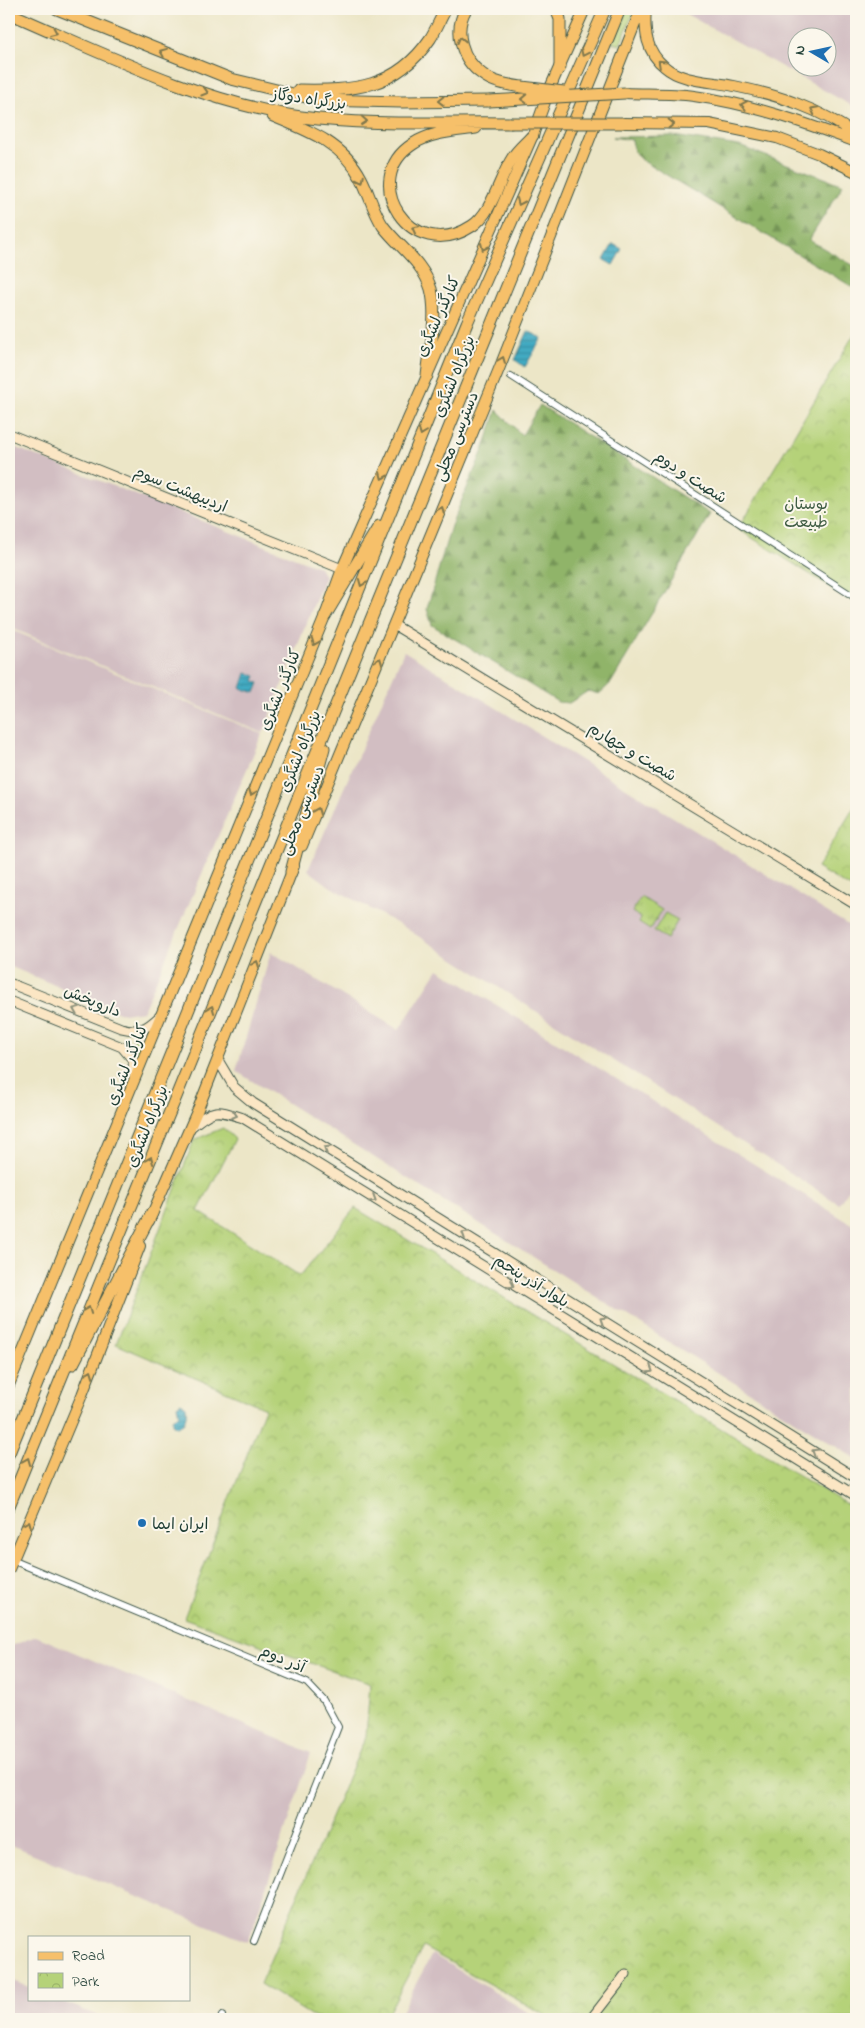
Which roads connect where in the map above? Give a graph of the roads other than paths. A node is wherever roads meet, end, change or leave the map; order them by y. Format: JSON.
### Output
{"nodes":[{"id":1,"x":57,"y":9,"type":"edge"},
{"id":2,"x":446,"y":9,"type":"edge"},
{"id":3,"x":466,"y":9,"type":"edge"},
{"id":4,"x":556,"y":9,"type":"edge"},
{"id":5,"x":585,"y":9,"type":"edge"},
{"id":6,"x":605,"y":9,"type":"edge"},
{"id":7,"x":620,"y":9,"type":"edge"},
{"id":8,"x":640,"y":9,"type":"edge"},
{"id":9,"x":646,"y":9,"type":"edge"},
{"id":10,"x":9,"y":13,"type":"edge"},
{"id":11,"x":560,"y":68,"type":"junction"},
{"id":12,"x":276,"y":90,"type":"junction"},
{"id":13,"x":625,"y":93,"type":"joint"},
{"id":14,"x":593,"y":95,"type":"junction"},
{"id":15,"x":251,"y":106,"type":"junction"},
{"id":16,"x":510,"y":123,"type":"junction"},
{"id":17,"x":622,"y":123,"type":"joint"},
{"id":18,"x":533,"y":135,"type":"junction"},
{"id":19,"x":856,"y":135,"type":"edge"},
{"id":20,"x":856,"y":142,"type":"edge"},
{"id":21,"x":856,"y":172,"type":"edge"},
{"id":22,"x":427,"y":376,"type":"junction"},
{"id":23,"x":511,"y":376,"type":"dead end"},
{"id":24,"x":9,"y":434,"type":"edge"},
{"id":25,"x":403,"y":481,"type":"junction"},
{"id":26,"x":342,"y":569,"type":"junction"},
{"id":27,"x":856,"y":598,"type":"edge"},
{"id":28,"x":325,"y":616,"type":"junction"},
{"id":29,"x":394,"y":625,"type":"junction"},
{"id":30,"x":340,"y":694,"type":"junction"},
{"id":31,"x":291,"y":872,"type":"junction"},
{"id":32,"x":856,"y":904,"type":"edge"},
{"id":33,"x":9,"y":982,"type":"edge"},
{"id":34,"x":9,"y":1001,"type":"edge"},
{"id":35,"x":162,"y":1014,"type":"junction"},
{"id":36,"x":121,"y":1028,"type":"junction"},
{"id":37,"x":113,"y":1043,"type":"junction"},
{"id":38,"x":218,"y":1060,"type":"junction"},
{"id":39,"x":133,"y":1087,"type":"junction"},
{"id":40,"x":191,"y":1127,"type":"junction"},
{"id":41,"x":152,"y":1213,"type":"junction"},
{"id":42,"x":9,"y":1385,"type":"edge"},
{"id":43,"x":51,"y":1402,"type":"junction"},
{"id":44,"x":9,"y":1453,"type":"edge"},
{"id":45,"x":856,"y":1478,"type":"edge"},
{"id":46,"x":856,"y":1496,"type":"edge"},
{"id":47,"x":9,"y":1506,"type":"edge"},
{"id":48,"x":11,"y":1565,"type":"edge"},
{"id":49,"x":254,"y":1941,"type":"dead end"},
{"id":50,"x":626,"y":1974,"type":"dead end"},
{"id":51,"x":592,"y":2019,"type":"edge"}],
"edges":[{"from":12,"to":1,"type":"highway","name":"بزرگراه دوگاز","one_way":true},
{"from":2,"to":12,"type":"highway"},
{"from":14,"to":3,"type":"highway","one_way":true,"bridge":true},
{"from":4,"to":11,"type":"highway"},
{"from":5,"to":11,"type":"main road","name":"کنارگذر لشگری"},
{"from":6,"to":25,"type":"highway","name":"بزرگراه لشگری","one_way":true},
{"from":7,"to":30,"type":"highway","name":"بزرگراه لشگری"},
{"from":29,"to":8,"type":"main road","name":"دسترسی محلی","one_way":true},
{"from":19,"to":9,"type":"main road","one_way":true},
{"from":10,"to":15,"type":"highway","name":"بزرگراه دوگاز","one_way":true},
{"from":11,"to":18,"type":"main road","name":"کنارگذر لشگری"},
{"from":14,"to":12,"type":"highway","name":"بزرگراه دوگاز","one_way":true,"bridge":true},
{"from":13,"to":14,"type":"highway","name":"بزرگراه دوگاز","bridge":true},
{"from":20,"to":13,"type":"main road","one_way":true},
{"from":15,"to":16,"type":"highway","name":"بزرگراه دوگاز","one_way":true},
{"from":15,"to":22,"type":"highway","one_way":true},
{"from":16,"to":17,"type":"highway","name":"بزرگراه دوگاز","bridge":true},
{"from":18,"to":16,"type":"highway","one_way":true},
{"from":17,"to":21,"type":"main road","one_way":true},
{"from":18,"to":22,"type":"main road","name":"کنارگذر لشگری","one_way":true},
{"from":22,"to":26,"type":"main road","name":"کنارگذر لشگری","one_way":true},
{"from":23,"to":27,"type":"street","name":"شصت و دوم"},
{"from":24,"to":26,"type":"street","name":"اردیبهشت سوم"},
{"from":25,"to":28,"type":"highway"},
{"from":25,"to":44,"type":"highway","name":"بزرگراه لشگری","one_way":true},
{"from":26,"to":28,"type":"main road","name":"کنارگذر لشگری"},
{"from":28,"to":35,"type":"main road","name":"کنارگذر لشگری","one_way":true},
{"from":31,"to":29,"type":"main road","name":"دسترسی محلی","one_way":true},
{"from":29,"to":32,"type":"street","name":"شصت و چهارم"},
{"from":30,"to":31,"type":"highway"},
{"from":43,"to":30,"type":"highway","name":"بزرگراه لشگری","one_way":true},
{"from":38,"to":31,"type":"main road","one_way":true},
{"from":36,"to":33,"type":"street","name":"داروپخش","one_way":true},
{"from":34,"to":37,"type":"street","name":"داروپخش"},
{"from":35,"to":36,"type":"street","name":"داروپخش"},
{"from":35,"to":39,"type":"main road","name":"کنارگذر لشگری"},
{"from":36,"to":37,"type":"street"},
{"from":37,"to":39,"type":"street","name":"داروپخش"},
{"from":38,"to":40,"type":"main road"},
{"from":45,"to":38,"type":"street","name":"بلوار آذر پنجم","one_way":true},
{"from":39,"to":42,"type":"main road","name":"کنارگذر لشگری"},
{"from":40,"to":41,"type":"main road"},
{"from":40,"to":46,"type":"street","name":"بلوار آذر پنجم","one_way":true},
{"from":41,"to":43,"type":"highway"},
{"from":48,"to":41,"type":"main road","one_way":true},
{"from":47,"to":43,"type":"highway","name":"بزرگراه لشگری","one_way":true},
{"from":48,"to":49,"type":"street","name":"آذر دوم"},
{"from":50,"to":51,"type":"street"}]}
